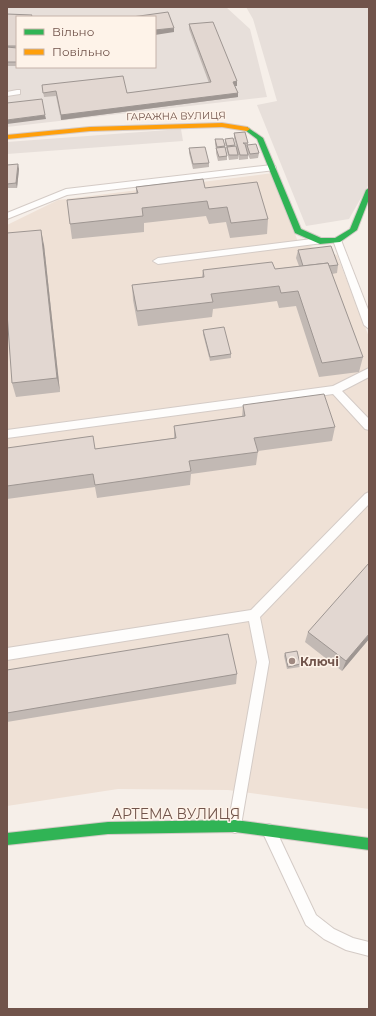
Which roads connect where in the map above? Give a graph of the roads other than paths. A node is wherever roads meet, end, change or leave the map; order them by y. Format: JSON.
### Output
{"nodes":[{"id":1,"x":17,"y":92,"type":"dead end"},
{"id":2,"x":7,"y":94,"type":"edge"},
{"id":3,"x":7,"y":137,"type":"edge"},
{"id":4,"x":272,"y":168,"type":"junction"},
{"id":5,"x":369,"y":190,"type":"edge"},
{"id":6,"x":7,"y":216,"type":"edge"},
{"id":7,"x":337,"y":240,"type":"junction"},
{"id":8,"x":320,"y":241,"type":"junction"},
{"id":9,"x":158,"y":261,"type":"dead end"},
{"id":10,"x":369,"y":325,"type":"edge"},
{"id":11,"x":369,"y":372,"type":"edge"},
{"id":12,"x":335,"y":390,"type":"junction"},
{"id":13,"x":369,"y":426,"type":"edge"},
{"id":14,"x":7,"y":434,"type":"edge"},
{"id":15,"x":369,"y":497,"type":"edge"},
{"id":16,"x":254,"y":615,"type":"junction"},
{"id":17,"x":7,"y":654,"type":"edge"},
{"id":18,"x":235,"y":826,"type":"junction"},
{"id":19,"x":269,"y":831,"type":"junction"},
{"id":20,"x":7,"y":839,"type":"edge"},
{"id":21,"x":369,"y":844,"type":"edge"},
{"id":22,"x":369,"y":949,"type":"edge"}],
"edges":[{"from":1,"to":2,"type":"lane"},
{"from":3,"to":4,"type":"street","name":"ГАРАЖНА ВУЛИЦЯ"},
{"from":4,"to":6,"type":"lane"},
{"from":4,"to":8,"type":"street","name":"ГАРАЖНА ВУЛИЦЯ"},
{"from":5,"to":7,"type":"street"},
{"from":7,"to":8,"type":"street","name":"ГАРАЖНА ВУЛИЦЯ"},
{"from":7,"to":10,"type":"lane"},
{"from":8,"to":9,"type":"lane"},
{"from":11,"to":12,"type":"lane"},
{"from":12,"to":13,"type":"lane"},
{"from":12,"to":14,"type":"lane"},
{"from":15,"to":16,"type":"lane"},
{"from":16,"to":17,"type":"lane"},
{"from":16,"to":18,"type":"lane"},
{"from":18,"to":19,"type":"street","name":"АРТЕМА ВУЛИЦЯ"},
{"from":18,"to":20,"type":"street","name":"АРТЕМА ВУЛИЦЯ"},
{"from":19,"to":21,"type":"street","name":"АРТЕМА ВУЛИЦЯ"},
{"from":19,"to":22,"type":"lane"}]}
